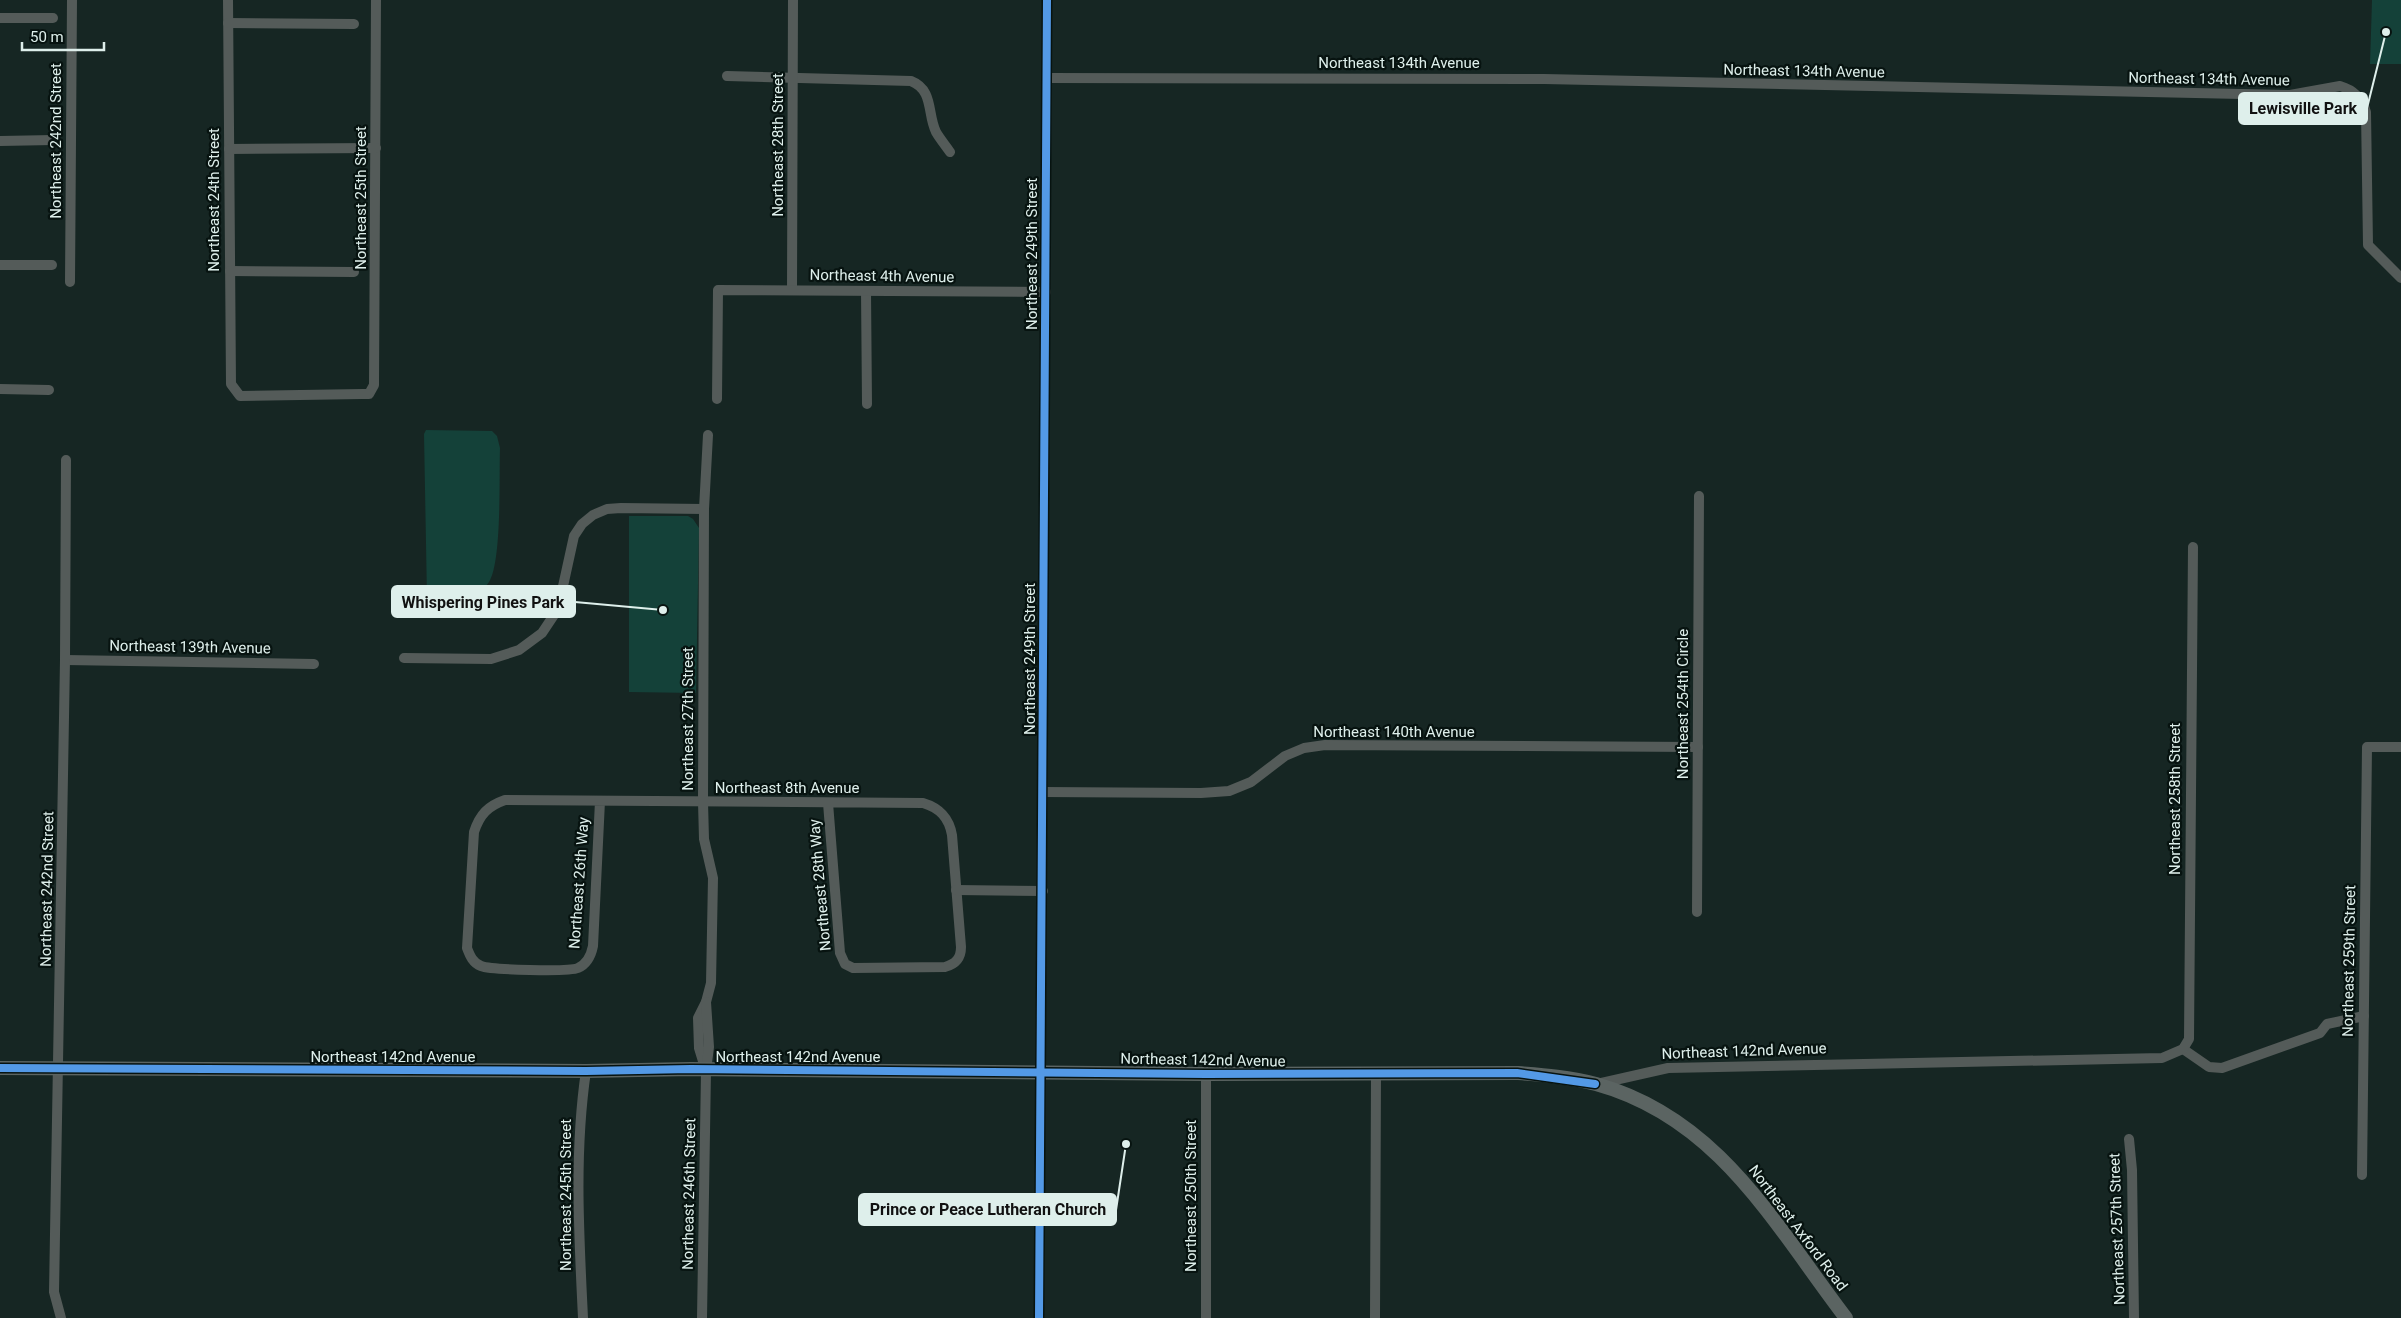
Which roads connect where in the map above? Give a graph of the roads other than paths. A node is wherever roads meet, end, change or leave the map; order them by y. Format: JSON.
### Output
{"nodes":[{"id":1,"x":72,"y":0,"type":"edge"},
{"id":2,"x":228,"y":0,"type":"edge"},
{"id":3,"x":376,"y":0,"type":"edge"},
{"id":4,"x":793,"y":0,"type":"edge"},
{"id":5,"x":1047,"y":0,"type":"edge"},
{"id":6,"x":0,"y":18,"type":"edge"},
{"id":7,"x":53,"y":18,"type":"dead end"},
{"id":8,"x":228,"y":23,"type":"junction"},
{"id":9,"x":354,"y":24,"type":"dead end"},
{"id":10,"x":727,"y":76,"type":"dead end"},
{"id":11,"x":793,"y":77,"type":"junction"},
{"id":12,"x":1047,"y":78,"type":"junction"},
{"id":13,"x":53,"y":140,"type":"dead end"},
{"id":14,"x":0,"y":141,"type":"edge"},
{"id":15,"x":376,"y":148,"type":"junction"},
{"id":16,"x":229,"y":149,"type":"junction"},
{"id":17,"x":950,"y":152,"type":"dead end"},
{"id":18,"x":52,"y":265,"type":"dead end"},
{"id":19,"x":0,"y":266,"type":"edge"},
{"id":20,"x":230,"y":272,"type":"junction"},
{"id":21,"x":354,"y":272,"type":"dead end"},
{"id":22,"x":2401,"y":278,"type":"edge"},
{"id":23,"x":70,"y":282,"type":"dead end"},
{"id":24,"x":792,"y":290,"type":"junction"},
{"id":25,"x":866,"y":291,"type":"junction"},
{"id":26,"x":1046,"y":292,"type":"junction"},
{"id":27,"x":0,"y":389,"type":"edge"},
{"id":28,"x":49,"y":390,"type":"dead end"},
{"id":29,"x":240,"y":396,"type":"joint"},
{"id":30,"x":717,"y":399,"type":"dead end"},
{"id":31,"x":867,"y":404,"type":"dead end"},
{"id":32,"x":708,"y":435,"type":"dead end"},
{"id":33,"x":66,"y":460,"type":"dead end"},
{"id":34,"x":1698,"y":496,"type":"dead end"},
{"id":35,"x":704,"y":509,"type":"junction"},
{"id":36,"x":2193,"y":547,"type":"dead end"},
{"id":37,"x":404,"y":658,"type":"dead end"},
{"id":38,"x":65,"y":660,"type":"junction"},
{"id":39,"x":314,"y":664,"type":"dead end"},
{"id":40,"x":1698,"y":746,"type":"junction"},
{"id":41,"x":2401,"y":748,"type":"edge"},
{"id":42,"x":1043,"y":792,"type":"junction"},
{"id":43,"x":600,"y":801,"type":"junction"},
{"id":44,"x":703,"y":802,"type":"junction"},
{"id":45,"x":828,"y":803,"type":"junction"},
{"id":46,"x":956,"y":890,"type":"junction"},
{"id":47,"x":1042,"y":892,"type":"junction"},
{"id":48,"x":1697,"y":912,"type":"dead end"},
{"id":49,"x":474,"y":962,"type":"joint"},
{"id":50,"x":2364,"y":1016,"type":"junction"},
{"id":51,"x":2183,"y":1049,"type":"junction"},
{"id":52,"x":0,"y":1068,"type":"edge"},
{"id":53,"x":59,"y":1069,"type":"junction"},
{"id":54,"x":586,"y":1071,"type":"junction"},
{"id":55,"x":706,"y":1071,"type":"junction"},
{"id":56,"x":1041,"y":1072,"type":"junction"},
{"id":57,"x":1206,"y":1074,"type":"junction"},
{"id":58,"x":1376,"y":1074,"type":"junction"},
{"id":59,"x":1595,"y":1084,"type":"junction"},
{"id":60,"x":2129,"y":1139,"type":"dead end"},
{"id":61,"x":2362,"y":1175,"type":"dead end"},
{"id":62,"x":61,"y":1318,"type":"edge"},
{"id":63,"x":583,"y":1318,"type":"edge"},
{"id":64,"x":702,"y":1318,"type":"edge"},
{"id":65,"x":1038,"y":1318,"type":"edge"},
{"id":66,"x":1206,"y":1318,"type":"edge"},
{"id":67,"x":1375,"y":1318,"type":"edge"},
{"id":68,"x":1846,"y":1318,"type":"edge"},
{"id":69,"x":2134,"y":1318,"type":"edge"}],
"edges":[{"from":1,"to":23,"type":"street","name":"Northeast 242nd Street"},
{"from":2,"to":8,"type":"street","name":"Northeast 24th Street"},
{"from":3,"to":15,"type":"street","name":"Northeast 25th Street"},
{"from":4,"to":11,"type":"street","name":"Northeast 28th Street"},
{"from":5,"to":12,"type":"street","name":"Northeast 249th Street"},
{"from":6,"to":7,"type":"street"},
{"from":8,"to":9,"type":"street"},
{"from":8,"to":16,"type":"street","name":"Northeast 24th Street"},
{"from":10,"to":11,"type":"street"},
{"from":11,"to":17,"type":"street"},
{"from":11,"to":24,"type":"street","name":"Northeast 28th Street"},
{"from":12,"to":22,"type":"street","name":"Northeast 134th Avenue"},
{"from":12,"to":26,"type":"street","name":"Northeast 249th Street"},
{"from":13,"to":14,"type":"street"},
{"from":15,"to":16,"type":"street"},
{"from":15,"to":29,"type":"street","name":"Northeast 25th Street"},
{"from":16,"to":20,"type":"street","name":"Northeast 24th Street"},
{"from":18,"to":19,"type":"street"},
{"from":20,"to":21,"type":"street"},
{"from":20,"to":29,"type":"street","name":"Northeast 24th Street"},
{"from":24,"to":25,"type":"street","name":"Northeast 4th Avenue"},
{"from":24,"to":30,"type":"street","name":"Northeast 4th Avenue"},
{"from":25,"to":26,"type":"street","name":"Northeast 4th Avenue"},
{"from":25,"to":31,"type":"street"},
{"from":26,"to":42,"type":"street","name":"Northeast 249th Street"},
{"from":27,"to":28,"type":"street"},
{"from":32,"to":35,"type":"street","name":"Northeast 27th Street"},
{"from":33,"to":38,"type":"street","name":"Northeast 242nd Street"},
{"from":34,"to":40,"type":"street","name":"Northeast 254th Circle"},
{"from":35,"to":37,"type":"street"},
{"from":35,"to":44,"type":"street","name":"Northeast 27th Street"},
{"from":36,"to":51,"type":"street","name":"Northeast 258th Street"},
{"from":38,"to":39,"type":"street","name":"Northeast 139th Avenue"},
{"from":38,"to":53,"type":"street","name":"Northeast 242nd Street"},
{"from":40,"to":42,"type":"street","name":"Northeast 140th Avenue"},
{"from":40,"to":48,"type":"street","name":"Northeast 254th Circle"},
{"from":41,"to":50,"type":"street","name":"Northeast 259th Street"},
{"from":42,"to":47,"type":"street","name":"Northeast 249th Street"},
{"from":43,"to":44,"type":"street","name":"Northeast 8th Avenue"},
{"from":43,"to":49,"type":"street","name":"Northeast 8th Avenue"},
{"from":43,"to":49,"type":"street","name":"Northeast 26th Way"},
{"from":44,"to":45,"type":"street","name":"Northeast 8th Avenue"},
{"from":44,"to":55,"type":"street","name":"Northeast 27th Street"},
{"from":45,"to":46,"type":"street","name":"Northeast 8th Avenue"},
{"from":45,"to":46,"type":"street","name":"Northeast 28th Way"},
{"from":46,"to":47,"type":"street"},
{"from":47,"to":56,"type":"street","name":"Northeast 249th Street"},
{"from":50,"to":51,"type":"street"},
{"from":50,"to":61,"type":"street","name":"Northeast 259th Street"},
{"from":51,"to":59,"type":"street","name":"Northeast 142nd Avenue"},
{"from":52,"to":53,"type":"main road","name":"Northeast 142nd Avenue"},
{"from":53,"to":54,"type":"main road","name":"Northeast 142nd Avenue"},
{"from":53,"to":62,"type":"street","name":"Northeast 242nd Street"},
{"from":54,"to":55,"type":"main road","name":"Northeast 142nd Avenue"},
{"from":54,"to":63,"type":"street","name":"Northeast 245th Street"},
{"from":55,"to":56,"type":"main road","name":"Northeast 142nd Avenue"},
{"from":55,"to":64,"type":"street","name":"Northeast 246th Street"},
{"from":56,"to":57,"type":"main road","name":"Northeast 142nd Avenue"},
{"from":56,"to":65,"type":"street","name":"Northeast 249th Street"},
{"from":57,"to":58,"type":"main road","name":"Northeast 142nd Avenue"},
{"from":57,"to":66,"type":"street","name":"Northeast 250th Street"},
{"from":58,"to":59,"type":"main road","name":"Northeast 142nd Avenue"},
{"from":58,"to":67,"type":"street"},
{"from":59,"to":68,"type":"main road","name":"Northeast Axford Road"},
{"from":60,"to":69,"type":"street","name":"Northeast 257th Street"}]}
